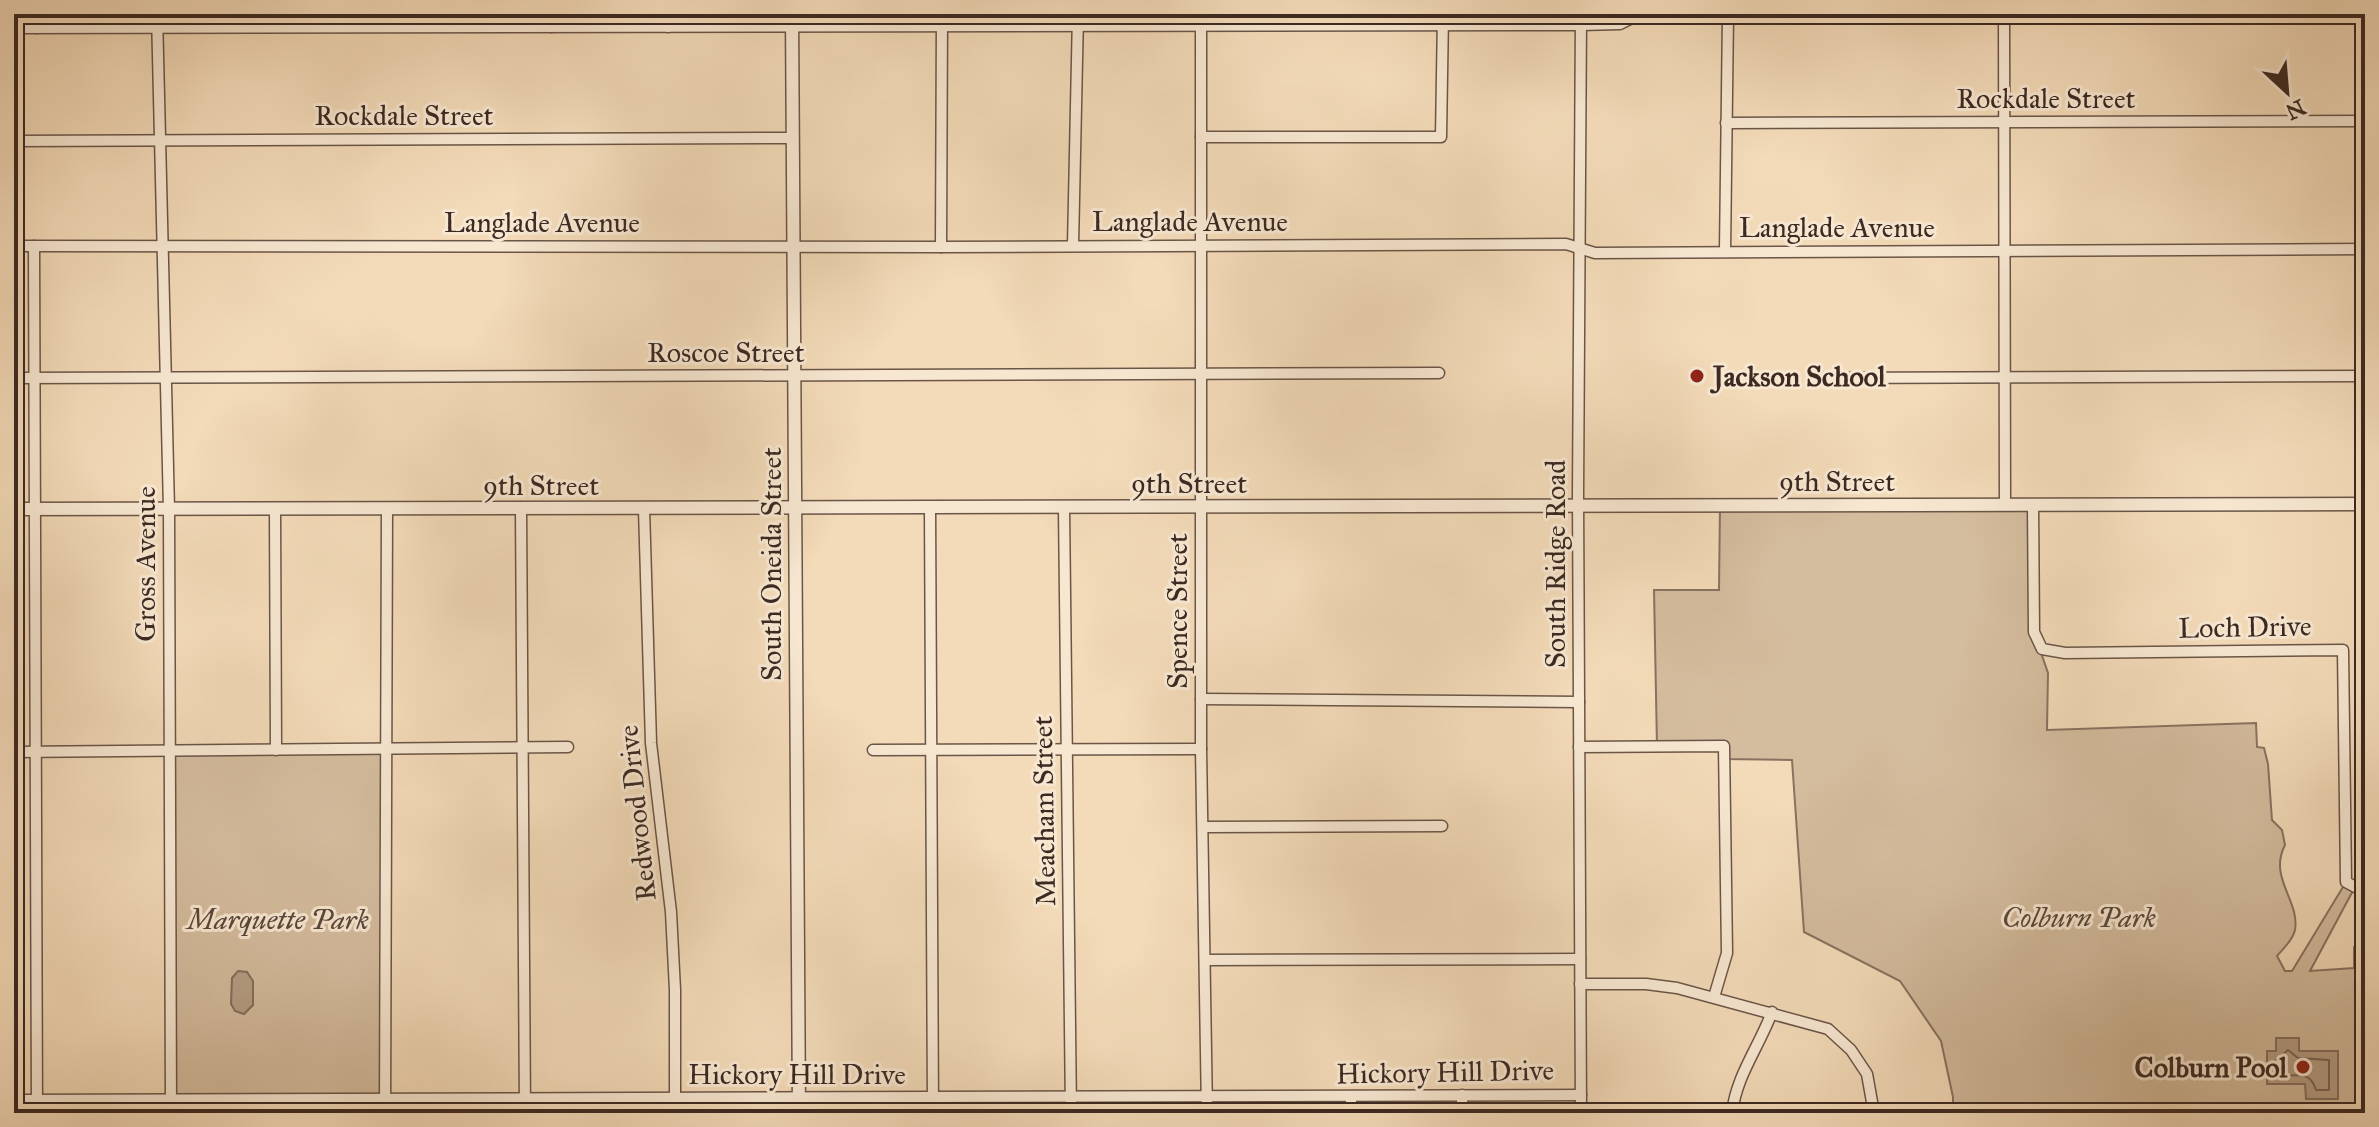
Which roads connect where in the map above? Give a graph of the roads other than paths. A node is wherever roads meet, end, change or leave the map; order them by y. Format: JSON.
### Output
{"nodes":[{"id":1,"x":37,"y":14,"type":"edge"},
{"id":2,"x":157,"y":14,"type":"edge"},
{"id":3,"x":297,"y":14,"type":"edge"},
{"id":4,"x":551,"y":14,"type":"edge"},
{"id":5,"x":668,"y":14,"type":"edge"},
{"id":6,"x":942,"y":14,"type":"edge"},
{"id":7,"x":1640,"y":14,"type":"edge"},
{"id":8,"x":1728,"y":14,"type":"edge"},
{"id":9,"x":2004,"y":14,"type":"edge"},
{"id":10,"x":792,"y":20,"type":"edge"},
{"id":11,"x":1078,"y":20,"type":"edge"},
{"id":12,"x":1201,"y":20,"type":"edge"},
{"id":13,"x":1324,"y":20,"type":"edge"},
{"id":14,"x":1443,"y":20,"type":"edge"},
{"id":15,"x":1581,"y":20,"type":"edge"},
{"id":16,"x":942,"y":26,"type":"junction"},
{"id":17,"x":298,"y":27,"type":"junction"},
{"id":18,"x":551,"y":27,"type":"junction"},
{"id":19,"x":668,"y":27,"type":"junction"},
{"id":20,"x":14,"y":28,"type":"edge"},
{"id":21,"x":37,"y":28,"type":"junction"},
{"id":22,"x":156,"y":28,"type":"junction"},
{"id":23,"x":2365,"y":121,"type":"edge"},
{"id":24,"x":2003,"y":122,"type":"junction"},
{"id":25,"x":1726,"y":123,"type":"junction"},
{"id":26,"x":1201,"y":137,"type":"junction"},
{"id":27,"x":793,"y":138,"type":"junction"},
{"id":28,"x":159,"y":140,"type":"junction"},
{"id":29,"x":14,"y":141,"type":"edge"},
{"id":30,"x":162,"y":245,"type":"junction"},
{"id":31,"x":1073,"y":245,"type":"junction"},
{"id":32,"x":1201,"y":245,"type":"junction"},
{"id":33,"x":14,"y":246,"type":"edge"},
{"id":34,"x":34,"y":246,"type":"junction"},
{"id":35,"x":795,"y":246,"type":"junction"},
{"id":36,"x":941,"y":247,"type":"junction"},
{"id":37,"x":1579,"y":248,"type":"junction"},
{"id":38,"x":2365,"y":249,"type":"edge"},
{"id":39,"x":2004,"y":250,"type":"junction"},
{"id":40,"x":1725,"y":251,"type":"junction"},
{"id":41,"x":1439,"y":373,"type":"dead end"},
{"id":42,"x":1201,"y":375,"type":"junction"},
{"id":43,"x":794,"y":376,"type":"junction"},
{"id":44,"x":2005,"y":376,"type":"junction"},
{"id":45,"x":2365,"y":376,"type":"edge"},
{"id":46,"x":14,"y":378,"type":"edge"},
{"id":47,"x":34,"y":378,"type":"junction"},
{"id":48,"x":165,"y":378,"type":"junction"},
{"id":49,"x":1820,"y":378,"type":"dead end"},
{"id":50,"x":2365,"y":504,"type":"edge"},
{"id":51,"x":2005,"y":505,"type":"junction"},
{"id":52,"x":2033,"y":505,"type":"junction"},
{"id":53,"x":1578,"y":506,"type":"junction"},
{"id":54,"x":1202,"y":507,"type":"junction"},
{"id":55,"x":794,"y":508,"type":"junction"},
{"id":56,"x":930,"y":508,"type":"junction"},
{"id":57,"x":1064,"y":508,"type":"junction"},
{"id":58,"x":14,"y":509,"type":"edge"},
{"id":59,"x":34,"y":509,"type":"junction"},
{"id":60,"x":169,"y":509,"type":"junction"},
{"id":61,"x":275,"y":509,"type":"junction"},
{"id":62,"x":387,"y":509,"type":"junction"},
{"id":63,"x":521,"y":509,"type":"junction"},
{"id":64,"x":644,"y":509,"type":"junction"},
{"id":65,"x":1201,"y":699,"type":"junction"},
{"id":66,"x":1579,"y":702,"type":"junction"},
{"id":67,"x":523,"y":747,"type":"junction"},
{"id":68,"x":568,"y":747,"type":"dead end"},
{"id":69,"x":1579,"y":747,"type":"junction"},
{"id":70,"x":386,"y":749,"type":"junction"},
{"id":71,"x":1201,"y":749,"type":"junction"},
{"id":72,"x":170,"y":750,"type":"junction"},
{"id":73,"x":276,"y":750,"type":"junction"},
{"id":74,"x":873,"y":750,"type":"dead end"},
{"id":75,"x":931,"y":750,"type":"junction"},
{"id":76,"x":1067,"y":750,"type":"junction"},
{"id":77,"x":14,"y":752,"type":"edge"},
{"id":78,"x":35,"y":752,"type":"junction"},
{"id":79,"x":1442,"y":826,"type":"dead end"},
{"id":80,"x":1204,"y":827,"type":"junction"},
{"id":81,"x":2365,"y":889,"type":"edge"},
{"id":82,"x":1580,"y":959,"type":"junction"},
{"id":83,"x":1205,"y":960,"type":"junction"},
{"id":84,"x":1580,"y":984,"type":"junction"},
{"id":85,"x":1714,"y":997,"type":"junction"},
{"id":86,"x":1772,"y":1012,"type":"junction"},
{"id":87,"x":1462,"y":1095,"type":"junction"},
{"id":88,"x":1581,"y":1095,"type":"junction"},
{"id":89,"x":1206,"y":1097,"type":"junction"},
{"id":90,"x":1351,"y":1097,"type":"junction"},
{"id":91,"x":525,"y":1098,"type":"junction"},
{"id":92,"x":799,"y":1098,"type":"junction"},
{"id":93,"x":933,"y":1098,"type":"junction"},
{"id":94,"x":1071,"y":1098,"type":"junction"},
{"id":95,"x":171,"y":1099,"type":"junction"},
{"id":96,"x":275,"y":1099,"type":"junction"},
{"id":97,"x":385,"y":1099,"type":"junction"},
{"id":98,"x":675,"y":1099,"type":"junction"},
{"id":99,"x":14,"y":1100,"type":"edge"},
{"id":100,"x":37,"y":1100,"type":"junction"},
{"id":101,"x":275,"y":1112,"type":"edge"},
{"id":102,"x":37,"y":1113,"type":"edge"},
{"id":103,"x":171,"y":1113,"type":"edge"},
{"id":104,"x":385,"y":1113,"type":"edge"},
{"id":105,"x":525,"y":1113,"type":"edge"},
{"id":106,"x":675,"y":1113,"type":"edge"},
{"id":107,"x":799,"y":1113,"type":"edge"},
{"id":108,"x":933,"y":1113,"type":"edge"},
{"id":109,"x":1071,"y":1113,"type":"edge"},
{"id":110,"x":1207,"y":1113,"type":"edge"},
{"id":111,"x":1351,"y":1113,"type":"edge"},
{"id":112,"x":1462,"y":1113,"type":"edge"},
{"id":113,"x":1581,"y":1113,"type":"edge"},
{"id":114,"x":1732,"y":1113,"type":"edge"},
{"id":115,"x":1874,"y":1113,"type":"edge"}],
"edges":[{"from":1,"to":21,"type":"street"},
{"from":2,"to":22,"type":"street","name":"Gross Avenue"},
{"from":3,"to":17,"type":"street"},
{"from":4,"to":18,"type":"street"},
{"from":5,"to":19,"type":"street"},
{"from":6,"to":16,"type":"street"},
{"from":7,"to":15,"type":"street"},
{"from":8,"to":25,"type":"street"},
{"from":9,"to":24,"type":"street"},
{"from":10,"to":16,"type":"street"},
{"from":10,"to":19,"type":"street"},
{"from":10,"to":27,"type":"street","name":"South Oneida Street"},
{"from":11,"to":12,"type":"street"},
{"from":11,"to":16,"type":"street"},
{"from":11,"to":31,"type":"street"},
{"from":12,"to":13,"type":"street"},
{"from":12,"to":26,"type":"street","name":"Spence Street"},
{"from":13,"to":14,"type":"street"},
{"from":14,"to":15,"type":"street"},
{"from":14,"to":26,"type":"street"},
{"from":15,"to":37,"type":"street","name":"South Ridge Road"},
{"from":16,"to":36,"type":"street"},
{"from":17,"to":18,"type":"street"},
{"from":17,"to":22,"type":"street"},
{"from":18,"to":19,"type":"street"},
{"from":20,"to":21,"type":"street"},
{"from":21,"to":22,"type":"street"},
{"from":22,"to":28,"type":"street","name":"Gross Avenue"},
{"from":23,"to":24,"type":"street","name":"Rockdale Street"},
{"from":24,"to":25,"type":"street","name":"Rockdale Street"},
{"from":24,"to":39,"type":"street"},
{"from":25,"to":40,"type":"street"},
{"from":26,"to":32,"type":"street","name":"Spence Street"},
{"from":27,"to":28,"type":"street","name":"Rockdale Street"},
{"from":27,"to":35,"type":"street","name":"South Oneida Street"},
{"from":28,"to":29,"type":"street","name":"Rockdale Street"},
{"from":28,"to":30,"type":"street","name":"Gross Avenue"},
{"from":30,"to":34,"type":"street","name":"Langlade Avenue"},
{"from":30,"to":35,"type":"street","name":"Langlade Avenue"},
{"from":30,"to":48,"type":"street","name":"Gross Avenue"},
{"from":31,"to":32,"type":"street","name":"Langlade Avenue"},
{"from":31,"to":36,"type":"street","name":"Langlade Avenue"},
{"from":32,"to":37,"type":"street","name":"Langlade Avenue"},
{"from":32,"to":42,"type":"street","name":"Spence Street"},
{"from":33,"to":34,"type":"street","name":"Langlade Avenue"},
{"from":34,"to":47,"type":"street"},
{"from":35,"to":36,"type":"street","name":"Langlade Avenue"},
{"from":35,"to":43,"type":"street","name":"South Oneida Street"},
{"from":37,"to":40,"type":"street","name":"Langlade Avenue"},
{"from":37,"to":53,"type":"street","name":"South Ridge Road"},
{"from":38,"to":39,"type":"street","name":"Langlade Avenue"},
{"from":39,"to":40,"type":"street","name":"Langlade Avenue"},
{"from":39,"to":44,"type":"street"},
{"from":41,"to":42,"type":"street","name":"Roscoe Street"},
{"from":42,"to":43,"type":"street","name":"Roscoe Street"},
{"from":42,"to":54,"type":"street","name":"Spence Street"},
{"from":43,"to":48,"type":"street","name":"Roscoe Street"},
{"from":43,"to":55,"type":"street","name":"South Oneida Street"},
{"from":44,"to":45,"type":"street"},
{"from":44,"to":49,"type":"street"},
{"from":44,"to":51,"type":"street"},
{"from":46,"to":47,"type":"street","name":"Roscoe Street"},
{"from":47,"to":48,"type":"street","name":"Roscoe Street"},
{"from":47,"to":59,"type":"street"},
{"from":48,"to":60,"type":"street","name":"Gross Avenue"},
{"from":50,"to":52,"type":"street","name":"9th Street"},
{"from":51,"to":52,"type":"street","name":"9th Street"},
{"from":51,"to":53,"type":"street","name":"9th Street"},
{"from":52,"to":81,"type":"street","name":"Loch Drive"},
{"from":53,"to":54,"type":"street","name":"9th Street"},
{"from":53,"to":66,"type":"street","name":"South Ridge Road"},
{"from":54,"to":57,"type":"street","name":"9th Street"},
{"from":54,"to":65,"type":"street","name":"Spence Street"},
{"from":55,"to":56,"type":"street","name":"9th Street"},
{"from":55,"to":64,"type":"street","name":"9th Street"},
{"from":55,"to":92,"type":"street","name":"South Oneida Street"},
{"from":56,"to":57,"type":"street","name":"9th Street"},
{"from":56,"to":75,"type":"street"},
{"from":57,"to":76,"type":"street","name":"Meacham Street"},
{"from":58,"to":59,"type":"street","name":"9th Street"},
{"from":59,"to":60,"type":"street","name":"9th Street"},
{"from":59,"to":78,"type":"street"},
{"from":60,"to":61,"type":"street","name":"9th Street"},
{"from":60,"to":72,"type":"street","name":"Gross Avenue"},
{"from":61,"to":62,"type":"street","name":"9th Street"},
{"from":61,"to":73,"type":"street"},
{"from":62,"to":63,"type":"street","name":"9th Street"},
{"from":62,"to":70,"type":"street"},
{"from":63,"to":64,"type":"street","name":"9th Street"},
{"from":63,"to":67,"type":"street"},
{"from":64,"to":98,"type":"street","name":"Redwood Drive"},
{"from":65,"to":66,"type":"street"},
{"from":65,"to":71,"type":"street","name":"Spence Street"},
{"from":66,"to":69,"type":"street","name":"South Ridge Road"},
{"from":67,"to":68,"type":"street"},
{"from":67,"to":70,"type":"street"},
{"from":67,"to":91,"type":"street"},
{"from":69,"to":82,"type":"street","name":"South Ridge Road"},
{"from":69,"to":85,"type":"street"},
{"from":70,"to":73,"type":"street"},
{"from":70,"to":97,"type":"street"},
{"from":71,"to":76,"type":"street"},
{"from":71,"to":80,"type":"street","name":"Spence Street"},
{"from":72,"to":73,"type":"street"},
{"from":72,"to":78,"type":"street"},
{"from":72,"to":95,"type":"street","name":"Gross Avenue"},
{"from":74,"to":75,"type":"street"},
{"from":75,"to":76,"type":"street"},
{"from":75,"to":93,"type":"street"},
{"from":76,"to":94,"type":"street","name":"Meacham Street"},
{"from":77,"to":78,"type":"street"},
{"from":78,"to":100,"type":"street"},
{"from":79,"to":80,"type":"street"},
{"from":80,"to":83,"type":"street","name":"Spence Street"},
{"from":82,"to":83,"type":"street"},
{"from":82,"to":84,"type":"street","name":"South Ridge Road"},
{"from":83,"to":89,"type":"street","name":"Spence Street"},
{"from":84,"to":85,"type":"street"},
{"from":84,"to":88,"type":"street","name":"South Ridge Road"},
{"from":85,"to":86,"type":"street"},
{"from":86,"to":114,"type":"street"},
{"from":86,"to":115,"type":"street"},
{"from":87,"to":88,"type":"street","name":"Hickory Hill Drive"},
{"from":87,"to":90,"type":"street","name":"Hickory Hill Drive"},
{"from":87,"to":112,"type":"street"},
{"from":88,"to":113,"type":"street","name":"South Ridge Road"},
{"from":89,"to":90,"type":"street","name":"Hickory Hill Drive"},
{"from":89,"to":94,"type":"street","name":"Hickory Hill Drive"},
{"from":89,"to":110,"type":"street","name":"Spence Street"},
{"from":90,"to":111,"type":"street"},
{"from":91,"to":97,"type":"street","name":"Hickory Hill Drive"},
{"from":91,"to":98,"type":"street","name":"Hickory Hill Drive"},
{"from":91,"to":105,"type":"street"},
{"from":92,"to":93,"type":"street","name":"Hickory Hill Drive"},
{"from":92,"to":98,"type":"street","name":"Hickory Hill Drive"},
{"from":92,"to":107,"type":"street","name":"South Oneida Street"},
{"from":93,"to":94,"type":"street","name":"Hickory Hill Drive"},
{"from":93,"to":108,"type":"street"},
{"from":94,"to":109,"type":"street","name":"Meacham Street"},
{"from":95,"to":96,"type":"street","name":"Hickory Hill Drive"},
{"from":95,"to":100,"type":"street","name":"Hickory Hill Drive"},
{"from":95,"to":103,"type":"street","name":"Gross Avenue"},
{"from":96,"to":97,"type":"street","name":"Hickory Hill Drive"},
{"from":96,"to":101,"type":"street"},
{"from":97,"to":104,"type":"street"},
{"from":98,"to":106,"type":"street","name":"Redwood Drive"},
{"from":99,"to":100,"type":"street","name":"Hickory Hill Drive"},
{"from":100,"to":102,"type":"street"}]}
